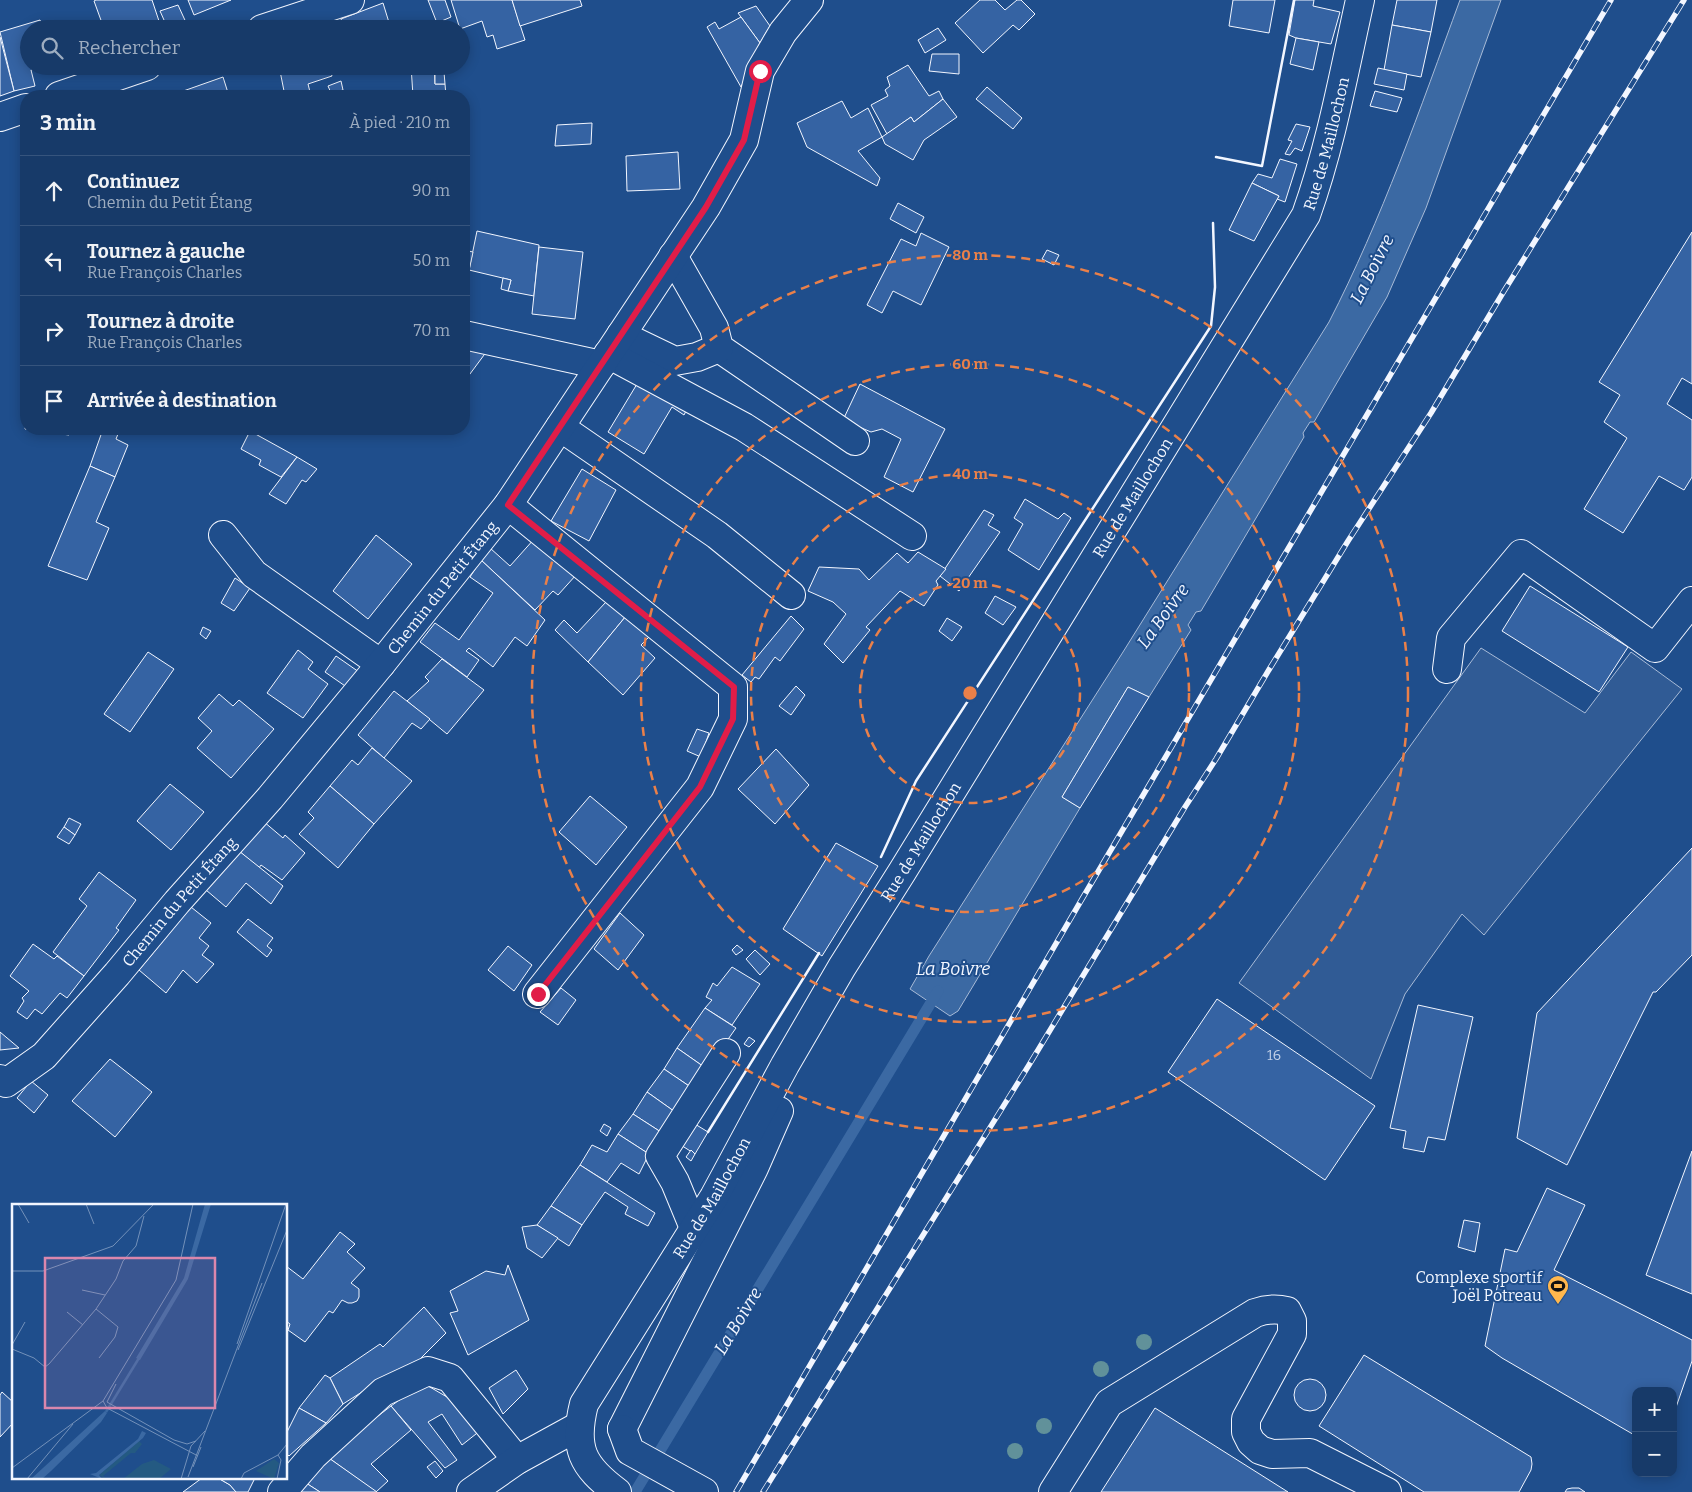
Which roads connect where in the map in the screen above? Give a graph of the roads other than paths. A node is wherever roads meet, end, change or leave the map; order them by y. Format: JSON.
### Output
{"nodes":[{"id":1,"x":350,"y":0,"type":"edge"},
{"id":2,"x":809,"y":0,"type":"edge"},
{"id":3,"x":1360,"y":0,"type":"edge"},
{"id":4,"x":289,"y":20,"type":"edge"},
{"id":5,"x":121,"y":75,"type":"edge"},
{"id":6,"x":77,"y":90,"type":"edge"},
{"id":7,"x":20,"y":110,"type":"edge"},
{"id":8,"x":0,"y":117,"type":"edge"},
{"id":9,"x":673,"y":256,"type":"junction"},
{"id":10,"x":470,"y":336,"type":"edge"},
{"id":11,"x":719,"y":348,"type":"junction"},
{"id":12,"x":610,"y":351,"type":"junction"},
{"id":13,"x":560,"y":427,"type":"junction"},
{"id":14,"x":855,"y":442,"type":"dead end"},
{"id":15,"x":508,"y":505,"type":"junction"},
{"id":16,"x":223,"y":535,"type":"dead end"},
{"id":17,"x":912,"y":536,"type":"dead end"},
{"id":18,"x":791,"y":596,"type":"dead end"},
{"id":19,"x":1692,"y":601,"type":"edge"},
{"id":20,"x":381,"y":664,"type":"junction"},
{"id":21,"x":1447,"y":669,"type":"dead end"},
{"id":22,"x":842,"y":967,"type":"junction"},
{"id":23,"x":538,"y":994,"type":"dead end"},
{"id":24,"x":726,"y":1053,"type":"dead end"},
{"id":25,"x":3,"y":1081,"type":"edge"},
{"id":26,"x":694,"y":1228,"type":"junction"},
{"id":27,"x":579,"y":1426,"type":"junction"},
{"id":28,"x":622,"y":1429,"type":"junction"},
{"id":29,"x":517,"y":1460,"type":"junction"},
{"id":30,"x":282,"y":1492,"type":"edge"},
{"id":31,"x":470,"y":1492,"type":"edge"},
{"id":32,"x":617,"y":1492,"type":"edge"},
{"id":33,"x":704,"y":1492,"type":"edge"},
{"id":34,"x":1053,"y":1492,"type":"edge"},
{"id":35,"x":1387,"y":1492,"type":"edge"}],
"edges":[{"from":1,"to":4,"type":"street"},
{"from":2,"to":9,"type":"street","name":"Chemin du Petit Étang"},
{"from":3,"to":22,"type":"street","name":"Rue de Maillochon"},
{"from":5,"to":6,"type":"street"},
{"from":7,"to":8,"type":"street"},
{"from":9,"to":11,"type":"street"},
{"from":9,"to":12,"type":"street","name":"Chemin du Petit Étang"},
{"from":10,"to":12,"type":"street"},
{"from":11,"to":12,"type":"street"},
{"from":11,"to":14,"type":"street"},
{"from":12,"to":13,"type":"street","name":"Chemin du Petit Étang"},
{"from":12,"to":17,"type":"street"},
{"from":13,"to":15,"type":"street","name":"Chemin du Petit Étang"},
{"from":13,"to":18,"type":"street"},
{"from":15,"to":20,"type":"street","name":"Chemin du Petit Étang"},
{"from":15,"to":23,"type":"street"},
{"from":16,"to":20,"type":"street","name":"Chemin du Petit Étang"},
{"from":19,"to":21,"type":"street"},
{"from":20,"to":25,"type":"street","name":"Chemin du Petit Étang"},
{"from":22,"to":26,"type":"street","name":"Rue de Maillochon"},
{"from":22,"to":28,"type":"street","name":"Rue de Maillochon"},
{"from":24,"to":26,"type":"street"},
{"from":26,"to":27,"type":"street","name":"Rue de Maillochon"},
{"from":27,"to":28,"type":"street"},
{"from":27,"to":29,"type":"street"},
{"from":27,"to":32,"type":"street"},
{"from":28,"to":33,"type":"street"},
{"from":29,"to":30,"type":"street"},
{"from":29,"to":31,"type":"street"},
{"from":34,"to":35,"type":"street"}]}
